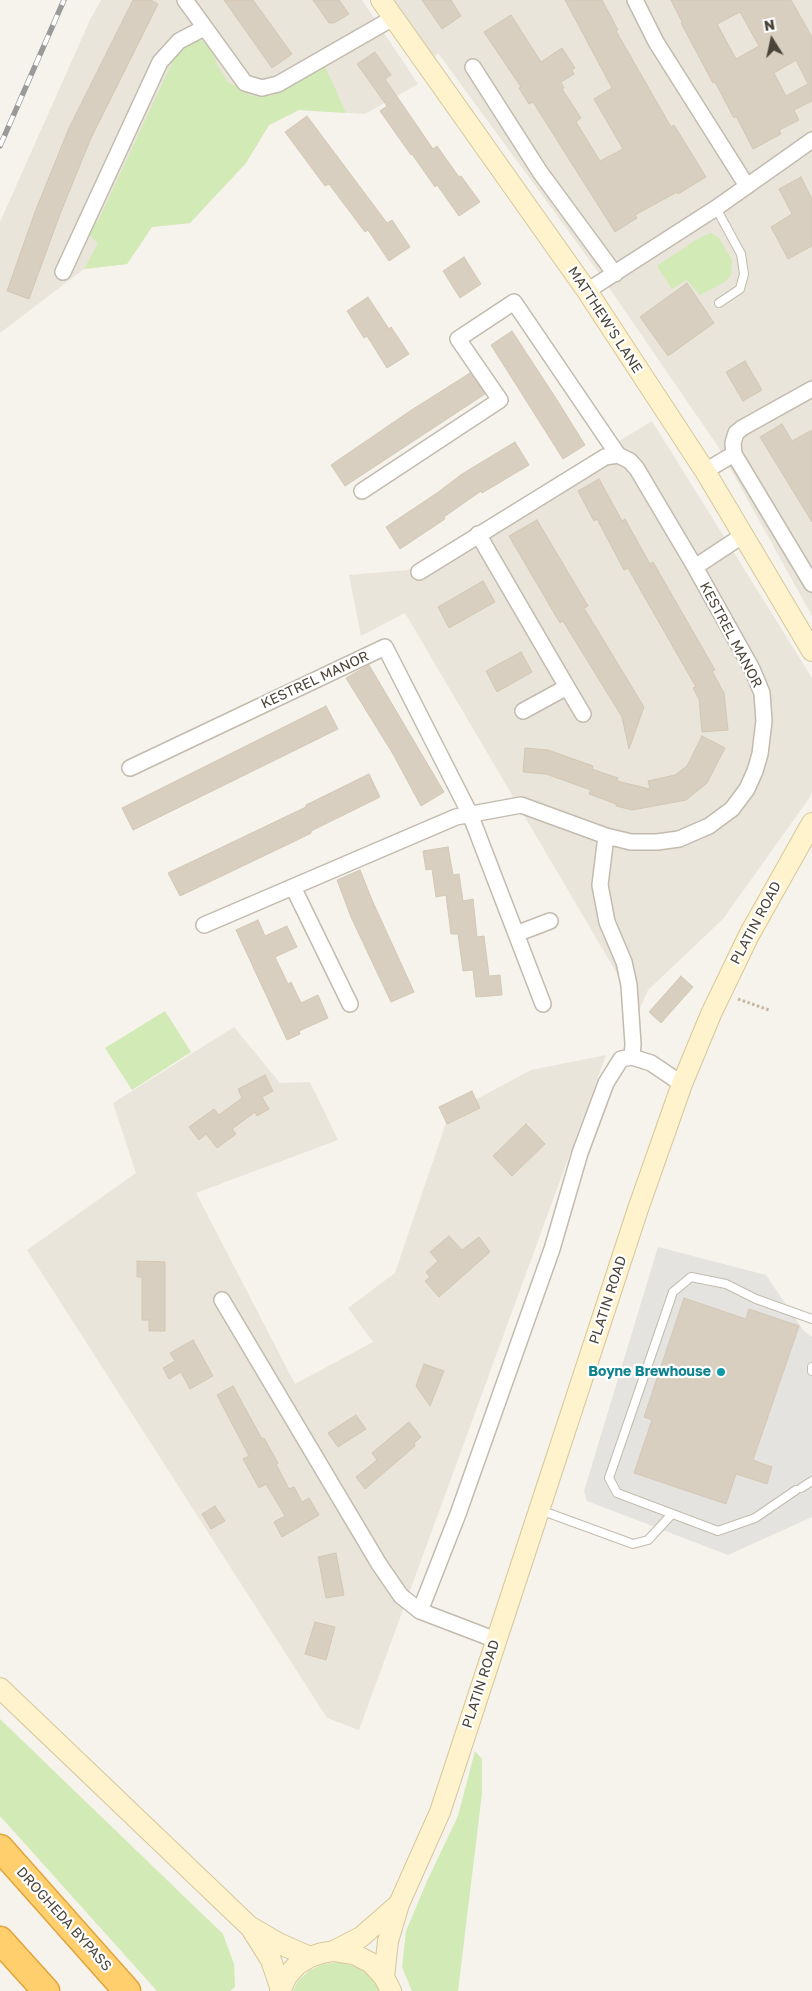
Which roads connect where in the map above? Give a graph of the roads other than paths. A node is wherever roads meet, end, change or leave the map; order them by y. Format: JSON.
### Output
{"nodes":[{"id":1,"x":184,"y":0,"type":"edge"},
{"id":2,"x":381,"y":0,"type":"edge"},
{"id":3,"x":635,"y":0,"type":"edge"},
{"id":4,"x":393,"y":18,"type":"junction"},
{"id":5,"x":204,"y":28,"type":"junction"},
{"id":6,"x":473,"y":67,"type":"dead end"},
{"id":7,"x":812,"y":140,"type":"edge"},
{"id":8,"x":747,"y":186,"type":"junction"},
{"id":9,"x":716,"y":208,"type":"junction"},
{"id":10,"x":62,"y":272,"type":"dead end"},
{"id":11,"x":614,"y":274,"type":"junction"},
{"id":12,"x":587,"y":291,"type":"junction"},
{"id":13,"x":719,"y":303,"type":"dead end"},
{"id":14,"x":812,"y":389,"type":"edge"},
{"id":15,"x":734,"y":454,"type":"junction"},
{"id":16,"x":618,"y":455,"type":"junction"},
{"id":17,"x":704,"y":471,"type":"junction"},
{"id":18,"x":362,"y":491,"type":"dead end"},
{"id":19,"x":478,"y":534,"type":"junction"},
{"id":20,"x":742,"y":536,"type":"junction"},
{"id":21,"x":695,"y":567,"type":"junction"},
{"id":22,"x":419,"y":572,"type":"dead end"},
{"id":23,"x":812,"y":584,"type":"edge"},
{"id":24,"x":812,"y":651,"type":"edge"},
{"id":25,"x":567,"y":687,"type":"junction"},
{"id":26,"x":523,"y":711,"type":"dead end"},
{"id":27,"x":583,"y":714,"type":"dead end"},
{"id":28,"x":130,"y":768,"type":"dead end"},
{"id":29,"x":470,"y":814,"type":"junction"},
{"id":30,"x":812,"y":823,"type":"edge"},
{"id":31,"x":606,"y":836,"type":"junction"},
{"id":32,"x":293,"y":887,"type":"junction"},
{"id":33,"x":550,"y":921,"type":"dead end"},
{"id":34,"x":204,"y":925,"type":"dead end"},
{"id":35,"x":516,"y":934,"type":"junction"},
{"id":36,"x":350,"y":1004,"type":"dead end"},
{"id":37,"x":543,"y":1004,"type":"dead end"},
{"id":38,"x":632,"y":1057,"type":"junction"},
{"id":39,"x":682,"y":1084,"type":"junction"},
{"id":40,"x":222,"y":1300,"type":"dead end"},
{"id":41,"x":812,"y":1319,"type":"edge"},
{"id":42,"x":812,"y":1367,"type":"edge"},
{"id":43,"x":812,"y":1371,"type":"edge"},
{"id":44,"x":812,"y":1482,"type":"edge"},
{"id":45,"x":539,"y":1510,"type":"junction"},
{"id":46,"x":672,"y":1514,"type":"junction"},
{"id":47,"x":420,"y":1611,"type":"junction"},
{"id":48,"x":496,"y":1640,"type":"junction"},
{"id":49,"x":0,"y":1688,"type":"edge"},
{"id":50,"x":0,"y":1848,"type":"edge"},
{"id":51,"x":399,"y":1904,"type":"junction"},
{"id":52,"x":249,"y":1926,"type":"junction"},
{"id":53,"x":0,"y":1940,"type":"edge"},
{"id":54,"x":334,"y":1951,"type":"junction"},
{"id":55,"x":310,"y":1957,"type":"junction"},
{"id":56,"x":388,"y":1984,"type":"edge"},
{"id":57,"x":46,"y":1991,"type":"edge"},
{"id":58,"x":127,"y":1991,"type":"edge"},
{"id":59,"x":281,"y":1991,"type":"edge"}],
"edges":[{"from":1,"to":5,"type":"street"},
{"from":2,"to":4,"type":"main road","name":"MATTHEW'S LANE"},
{"from":3,"to":8,"type":"street"},
{"from":4,"to":5,"type":"street"},
{"from":4,"to":12,"type":"main road","name":"MATTHEW'S LANE"},
{"from":5,"to":10,"type":"street"},
{"from":6,"to":11,"type":"street"},
{"from":7,"to":8,"type":"street"},
{"from":8,"to":9,"type":"street"},
{"from":9,"to":11,"type":"street"},
{"from":9,"to":13,"type":"lane"},
{"from":11,"to":12,"type":"street"},
{"from":12,"to":17,"type":"main road","name":"MATTHEW'S LANE"},
{"from":14,"to":15,"type":"street"},
{"from":15,"to":17,"type":"street"},
{"from":15,"to":23,"type":"street"},
{"from":16,"to":18,"type":"street","name":"KESTREL MANOR"},
{"from":16,"to":19,"type":"street"},
{"from":16,"to":21,"type":"street","name":"KESTREL MANOR"},
{"from":17,"to":20,"type":"main road","name":"MATTHEW'S LANE"},
{"from":19,"to":22,"type":"street"},
{"from":19,"to":25,"type":"street"},
{"from":20,"to":21,"type":"street","name":"KESTREL MANOR"},
{"from":20,"to":24,"type":"main road","name":"MATTHEW'S LANE"},
{"from":21,"to":31,"type":"street","name":"KESTREL MANOR"},
{"from":25,"to":26,"type":"street"},
{"from":25,"to":27,"type":"street"},
{"from":28,"to":29,"type":"street","name":"KESTREL MANOR"},
{"from":29,"to":31,"type":"street","name":"KESTREL MANOR"},
{"from":29,"to":32,"type":"street","name":"KESTREL MANOR"},
{"from":29,"to":35,"type":"street","name":"KESTREL MANOR"},
{"from":30,"to":39,"type":"main road","name":"PLATIN ROAD"},
{"from":31,"to":38,"type":"street"},
{"from":32,"to":34,"type":"street","name":"KESTREL MANOR"},
{"from":32,"to":36,"type":"street"},
{"from":33,"to":35,"type":"street"},
{"from":35,"to":37,"type":"street","name":"KESTREL MANOR"},
{"from":38,"to":39,"type":"street"},
{"from":38,"to":47,"type":"street"},
{"from":39,"to":45,"type":"main road","name":"PLATIN ROAD"},
{"from":40,"to":47,"type":"street"},
{"from":41,"to":46,"type":"lane"},
{"from":42,"to":43,"type":"lane"},
{"from":44,"to":46,"type":"lane"},
{"from":45,"to":46,"type":"lane"},
{"from":45,"to":48,"type":"main road","name":"PLATIN ROAD"},
{"from":47,"to":48,"type":"street"},
{"from":48,"to":51,"type":"main road","name":"PLATIN ROAD"},
{"from":49,"to":52,"type":"main road"},
{"from":50,"to":58,"type":"highway","name":"DROGHEDA BYPASS"},
{"from":51,"to":54,"type":"main road","name":"PLATIN ROAD"},
{"from":51,"to":56,"type":"main road","name":"PLATIN ROAD"},
{"from":52,"to":55,"type":"main road"},
{"from":52,"to":59,"type":"main road"},
{"from":53,"to":57,"type":"highway"},
{"from":54,"to":55,"type":"main road"},
{"from":54,"to":56,"type":"main road"},
{"from":55,"to":59,"type":"main road"}]}
